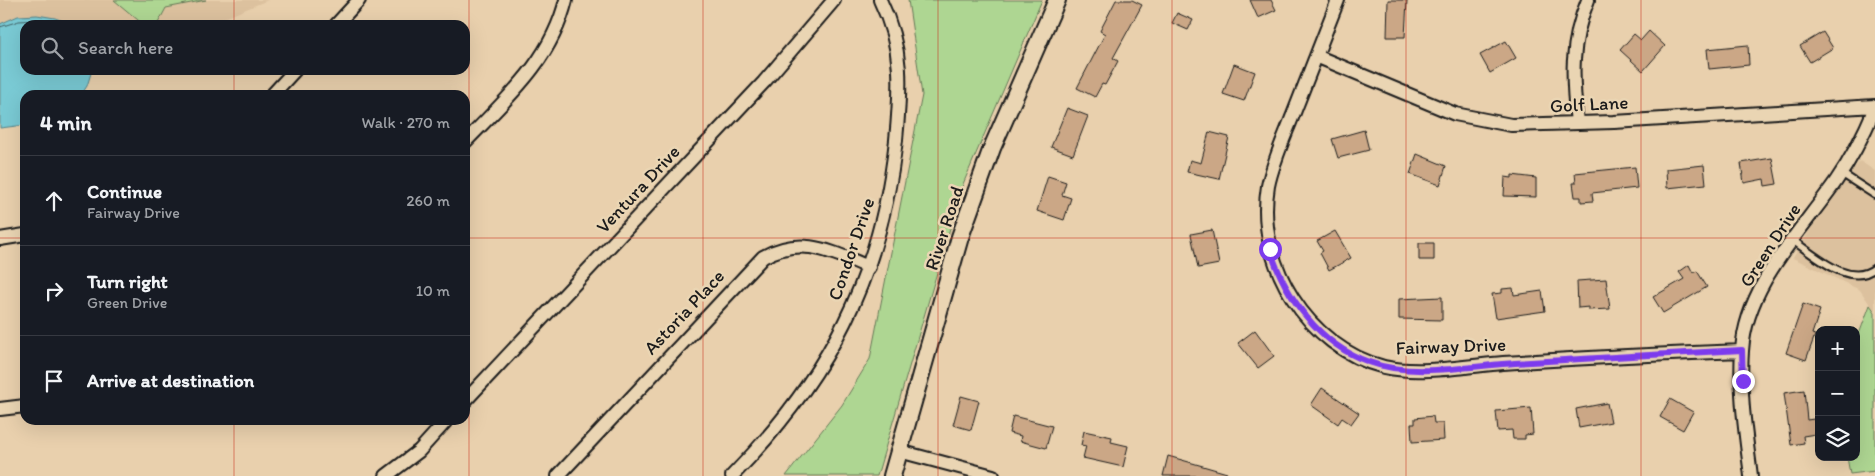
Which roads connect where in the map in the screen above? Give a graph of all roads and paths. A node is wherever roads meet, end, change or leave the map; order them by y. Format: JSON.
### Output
{"nodes":[{"id":1,"x":359,"y":0,"type":"edge"},
{"id":2,"x":566,"y":0,"type":"edge"},
{"id":3,"x":834,"y":0,"type":"edge"},
{"id":4,"x":880,"y":0,"type":"edge"},
{"id":5,"x":1057,"y":0,"type":"edge"},
{"id":6,"x":1338,"y":0,"type":"edge"},
{"id":7,"x":1588,"y":0,"type":"edge"},
{"id":8,"x":341,"y":20,"type":"edge"},
{"id":9,"x":1316,"y":56,"type":"junction"},
{"id":10,"x":290,"y":75,"type":"edge"},
{"id":11,"x":277,"y":90,"type":"edge"},
{"id":12,"x":1875,"y":107,"type":"edge"},
{"id":13,"x":1577,"y":123,"type":"junction"},
{"id":14,"x":470,"y":137,"type":"edge"},
{"id":15,"x":1840,"y":173,"type":"junction"},
{"id":16,"x":1875,"y":196,"type":"edge"},
{"id":17,"x":20,"y":236,"type":"edge"},
{"id":18,"x":0,"y":239,"type":"edge"},
{"id":19,"x":1792,"y":240,"type":"junction"},
{"id":20,"x":869,"y":267,"type":"junction"},
{"id":21,"x":1874,"y":272,"type":"edge"},
{"id":22,"x":1742,"y":350,"type":"junction"},
{"id":23,"x":470,"y":396,"type":"edge"},
{"id":24,"x":20,"y":407,"type":"edge"},
{"id":25,"x":0,"y":410,"type":"edge"},
{"id":26,"x":442,"y":425,"type":"edge"},
{"id":27,"x":899,"y":451,"type":"junction"},
{"id":28,"x":386,"y":476,"type":"edge"},
{"id":29,"x":558,"y":476,"type":"edge"},
{"id":30,"x":732,"y":476,"type":"edge"},
{"id":31,"x":892,"y":476,"type":"edge"},
{"id":32,"x":994,"y":476,"type":"edge"},
{"id":33,"x":1752,"y":476,"type":"edge"}],
"edges":[{"from":1,"to":8,"type":"street"},
{"from":2,"to":14,"type":"street"},
{"from":3,"to":23,"type":"street","name":"Ventura Drive"},
{"from":4,"to":20,"type":"street","name":"Condor Drive"},
{"from":5,"to":27,"type":"street","name":"River Road"},
{"from":6,"to":9,"type":"street","name":"Fairway Drive"},
{"from":7,"to":13,"type":"street"},
{"from":9,"to":13,"type":"street","name":"Golf Lane"},
{"from":9,"to":22,"type":"street","name":"Fairway Drive"},
{"from":10,"to":11,"type":"street"},
{"from":12,"to":13,"type":"street","name":"Golf Lane"},
{"from":12,"to":15,"type":"street","name":"Green Drive"},
{"from":15,"to":16,"type":"lane"},
{"from":15,"to":19,"type":"street","name":"Green Drive"},
{"from":17,"to":18,"type":"street"},
{"from":19,"to":21,"type":"lane"},
{"from":19,"to":22,"type":"street","name":"Green Drive"},
{"from":20,"to":29,"type":"street","name":"Astoria Place"},
{"from":20,"to":30,"type":"street","name":"Condor Drive"},
{"from":22,"to":33,"type":"street","name":"Green Drive"},
{"from":24,"to":25,"type":"street"},
{"from":26,"to":28,"type":"street"},
{"from":27,"to":31,"type":"street","name":"River Road"},
{"from":27,"to":32,"type":"street"}]}
